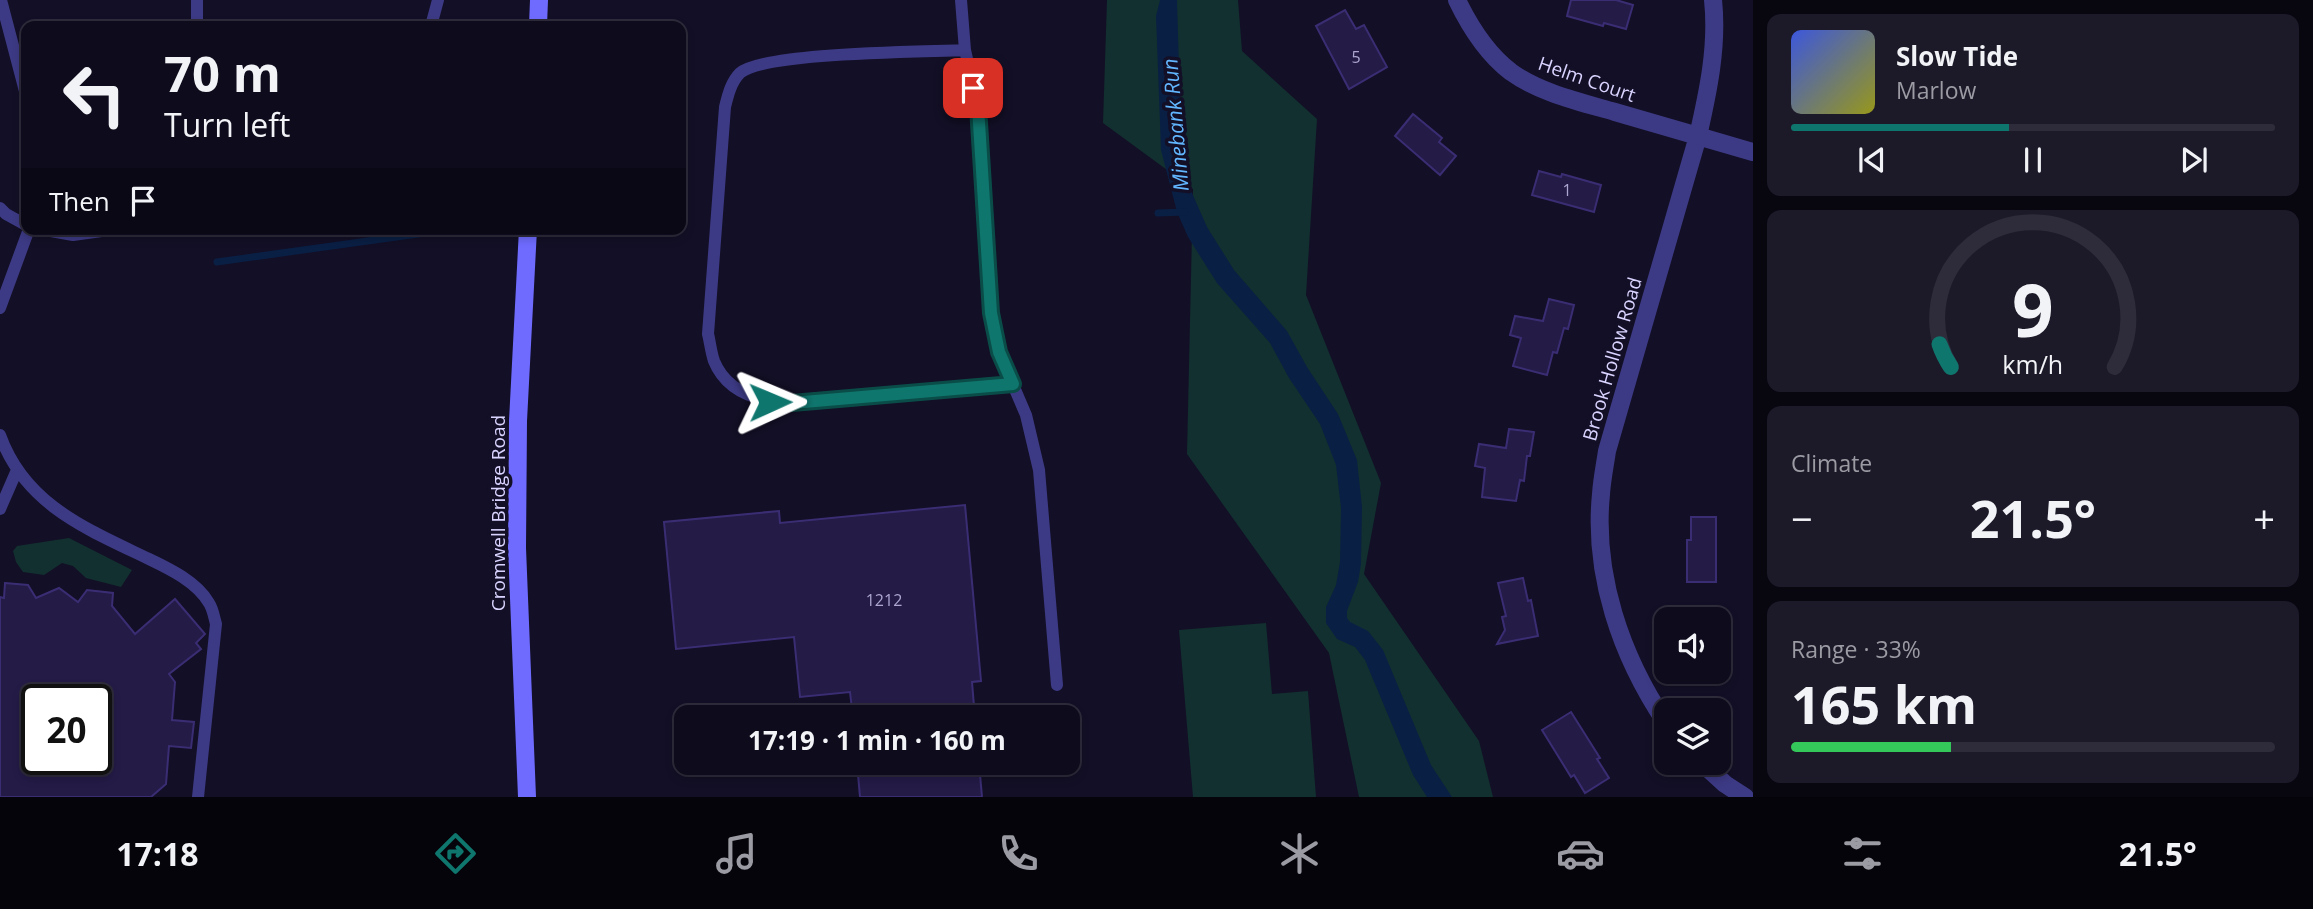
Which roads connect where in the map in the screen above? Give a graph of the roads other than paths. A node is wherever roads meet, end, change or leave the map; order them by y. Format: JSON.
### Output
{"nodes":[{"id":1,"x":1,"y":0,"type":"edge"},
{"id":2,"x":197,"y":0,"type":"edge"},
{"id":3,"x":438,"y":0,"type":"edge"},
{"id":4,"x":539,"y":0,"type":"edge"},
{"id":5,"x":961,"y":0,"type":"edge"},
{"id":6,"x":1457,"y":0,"type":"edge"},
{"id":7,"x":1713,"y":0,"type":"edge"},
{"id":8,"x":197,"y":21,"type":"edge"},
{"id":9,"x":432,"y":21,"type":"edge"},
{"id":10,"x":538,"y":21,"type":"edge"},
{"id":11,"x":965,"y":50,"type":"junction"},
{"id":12,"x":21,"y":76,"type":"edge"},
{"id":13,"x":1698,"y":136,"type":"junction"},
{"id":14,"x":1753,"y":152,"type":"edge"},
{"id":15,"x":0,"y":208,"type":"edge"},
{"id":16,"x":21,"y":222,"type":"edge"},
{"id":17,"x":27,"y":235,"type":"edge"},
{"id":18,"x":528,"y":235,"type":"edge"},
{"id":19,"x":0,"y":308,"type":"edge"},
{"id":20,"x":1013,"y":384,"type":"junction"},
{"id":21,"x":0,"y":435,"type":"edge"},
{"id":22,"x":17,"y":470,"type":"junction"},
{"id":23,"x":0,"y":509,"type":"edge"},
{"id":24,"x":1057,"y":685,"type":"dead end"},
{"id":25,"x":1654,"y":705,"type":"edge"},
{"id":26,"x":1715,"y":775,"type":"edge"},
{"id":27,"x":198,"y":797,"type":"edge"},
{"id":28,"x":527,"y":797,"type":"edge"},
{"id":29,"x":1745,"y":797,"type":"edge"}],
"edges":[{"from":1,"to":12,"type":"lane"},
{"from":2,"to":8,"type":"lane"},
{"from":3,"to":9,"type":"lane"},
{"from":4,"to":10,"type":"main road"},
{"from":5,"to":11,"type":"lane"},
{"from":6,"to":13,"type":"street","name":"Helm Court"},
{"from":7,"to":13,"type":"street","name":"Brook Hollow Road"},
{"from":11,"to":20,"type":"lane"},
{"from":11,"to":20,"type":"lane"},
{"from":13,"to":14,"type":"street","name":"Helm Court"},
{"from":13,"to":25,"type":"street","name":"Brook Hollow Road"},
{"from":15,"to":16,"type":"lane"},
{"from":17,"to":19,"type":"lane"},
{"from":18,"to":28,"type":"main road","name":"Cromwell Bridge Road"},
{"from":20,"to":24,"type":"lane"},
{"from":21,"to":22,"type":"lane"},
{"from":22,"to":23,"type":"lane"},
{"from":22,"to":27,"type":"lane"},
{"from":26,"to":29,"type":"street"}]}
